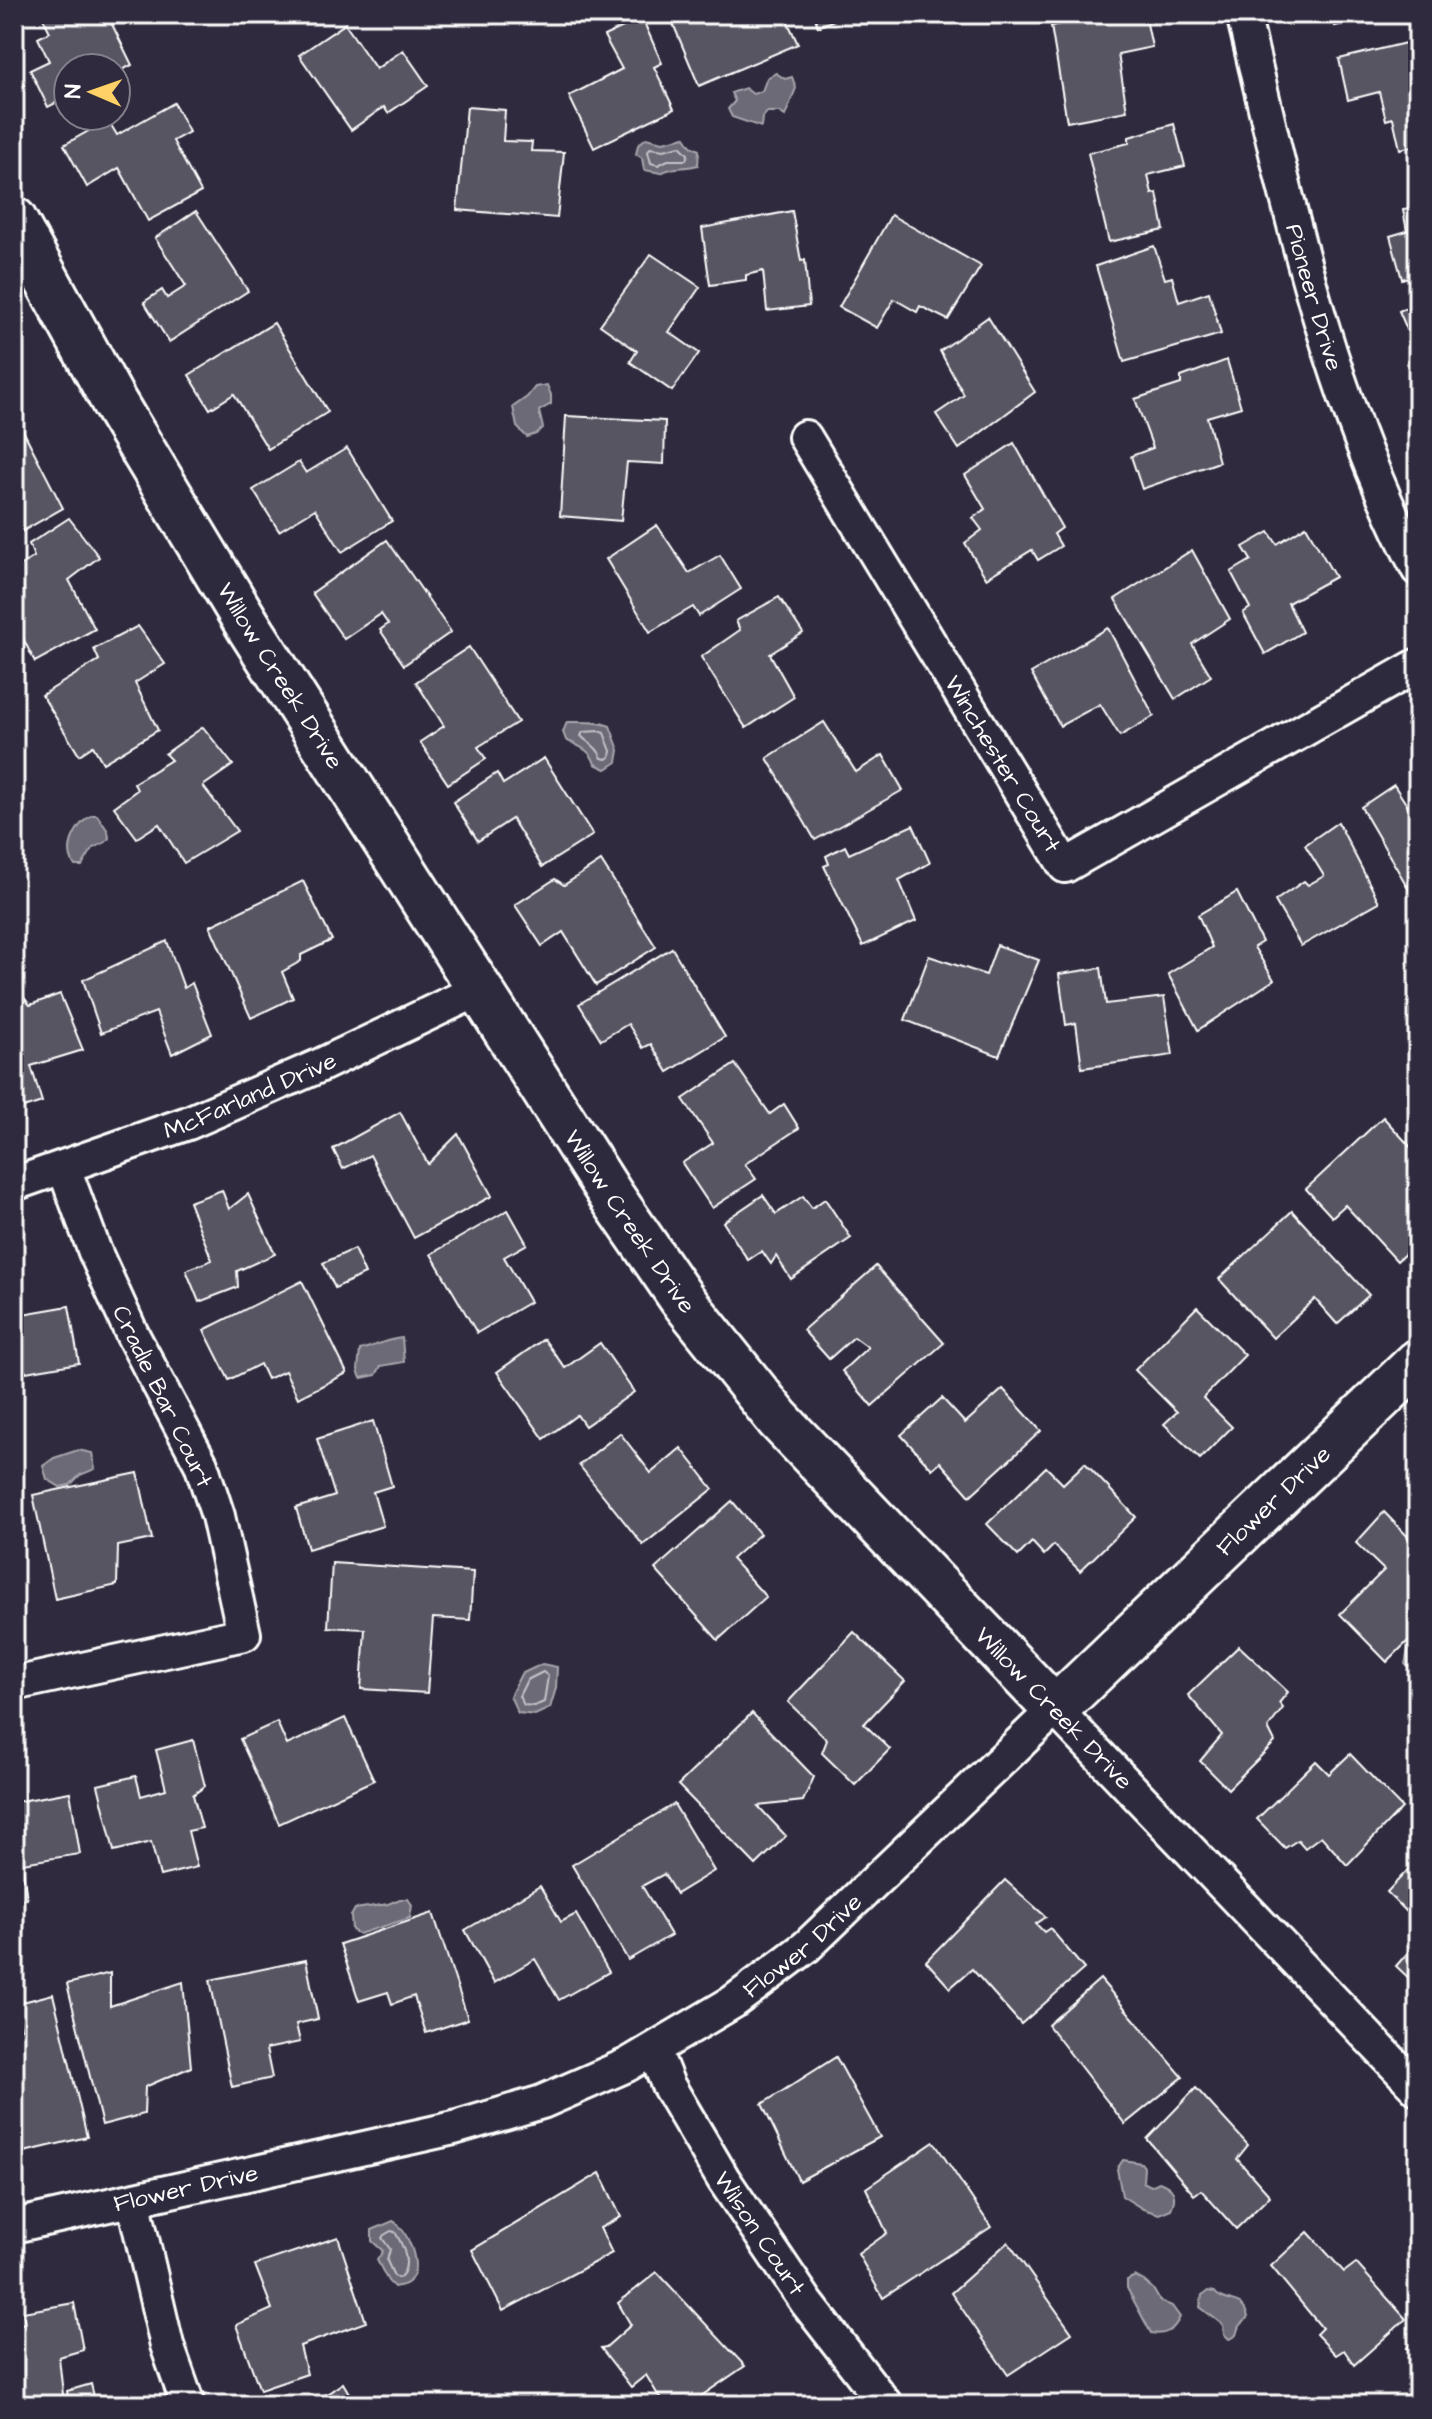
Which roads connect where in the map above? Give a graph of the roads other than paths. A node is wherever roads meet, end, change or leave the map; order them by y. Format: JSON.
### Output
{"nodes":[{"id":1,"x":1243,"y":14,"type":"edge"},
{"id":2,"x":14,"y":220,"type":"edge"},
{"id":3,"x":805,"y":437,"type":"dead end"},
{"id":4,"x":1418,"y":569,"type":"edge"},
{"id":5,"x":1418,"y":665,"type":"edge"},
{"id":6,"x":480,"y":989,"type":"junction"},
{"id":7,"x":64,"y":1168,"type":"junction"},
{"id":8,"x":14,"y":1184,"type":"edge"},
{"id":9,"x":1418,"y":1362,"type":"edge"},
{"id":10,"x":14,"y":1684,"type":"edge"},
{"id":11,"x":1055,"y":1709,"type":"junction"},
{"id":12,"x":654,"y":2050,"type":"junction"},
{"id":13,"x":1418,"y":2089,"type":"edge"},
{"id":14,"x":133,"y":2200,"type":"junction"},
{"id":15,"x":14,"y":2226,"type":"edge"},
{"id":16,"x":188,"y":2405,"type":"edge"},
{"id":17,"x":886,"y":2405,"type":"edge"}],
"edges":[{"from":1,"to":4,"type":"street","name":"Pioneer Drive"},
{"from":2,"to":6,"type":"street","name":"Willow Creek Drive"},
{"from":3,"to":5,"type":"street","name":"Winchester Court"},
{"from":6,"to":7,"type":"street","name":"McFarland Drive"},
{"from":6,"to":11,"type":"street","name":"Willow Creek Drive"},
{"from":7,"to":8,"type":"street","name":"McFarland Drive"},
{"from":7,"to":10,"type":"street","name":"Cradle Bar Court"},
{"from":9,"to":11,"type":"street","name":"Flower Drive"},
{"from":11,"to":12,"type":"street","name":"Flower Drive"},
{"from":11,"to":13,"type":"street","name":"Willow Creek Drive"},
{"from":12,"to":14,"type":"street","name":"Flower Drive"},
{"from":12,"to":17,"type":"street","name":"Wilson Court"},
{"from":14,"to":15,"type":"street","name":"Flower Drive"},
{"from":14,"to":16,"type":"street"}]}
